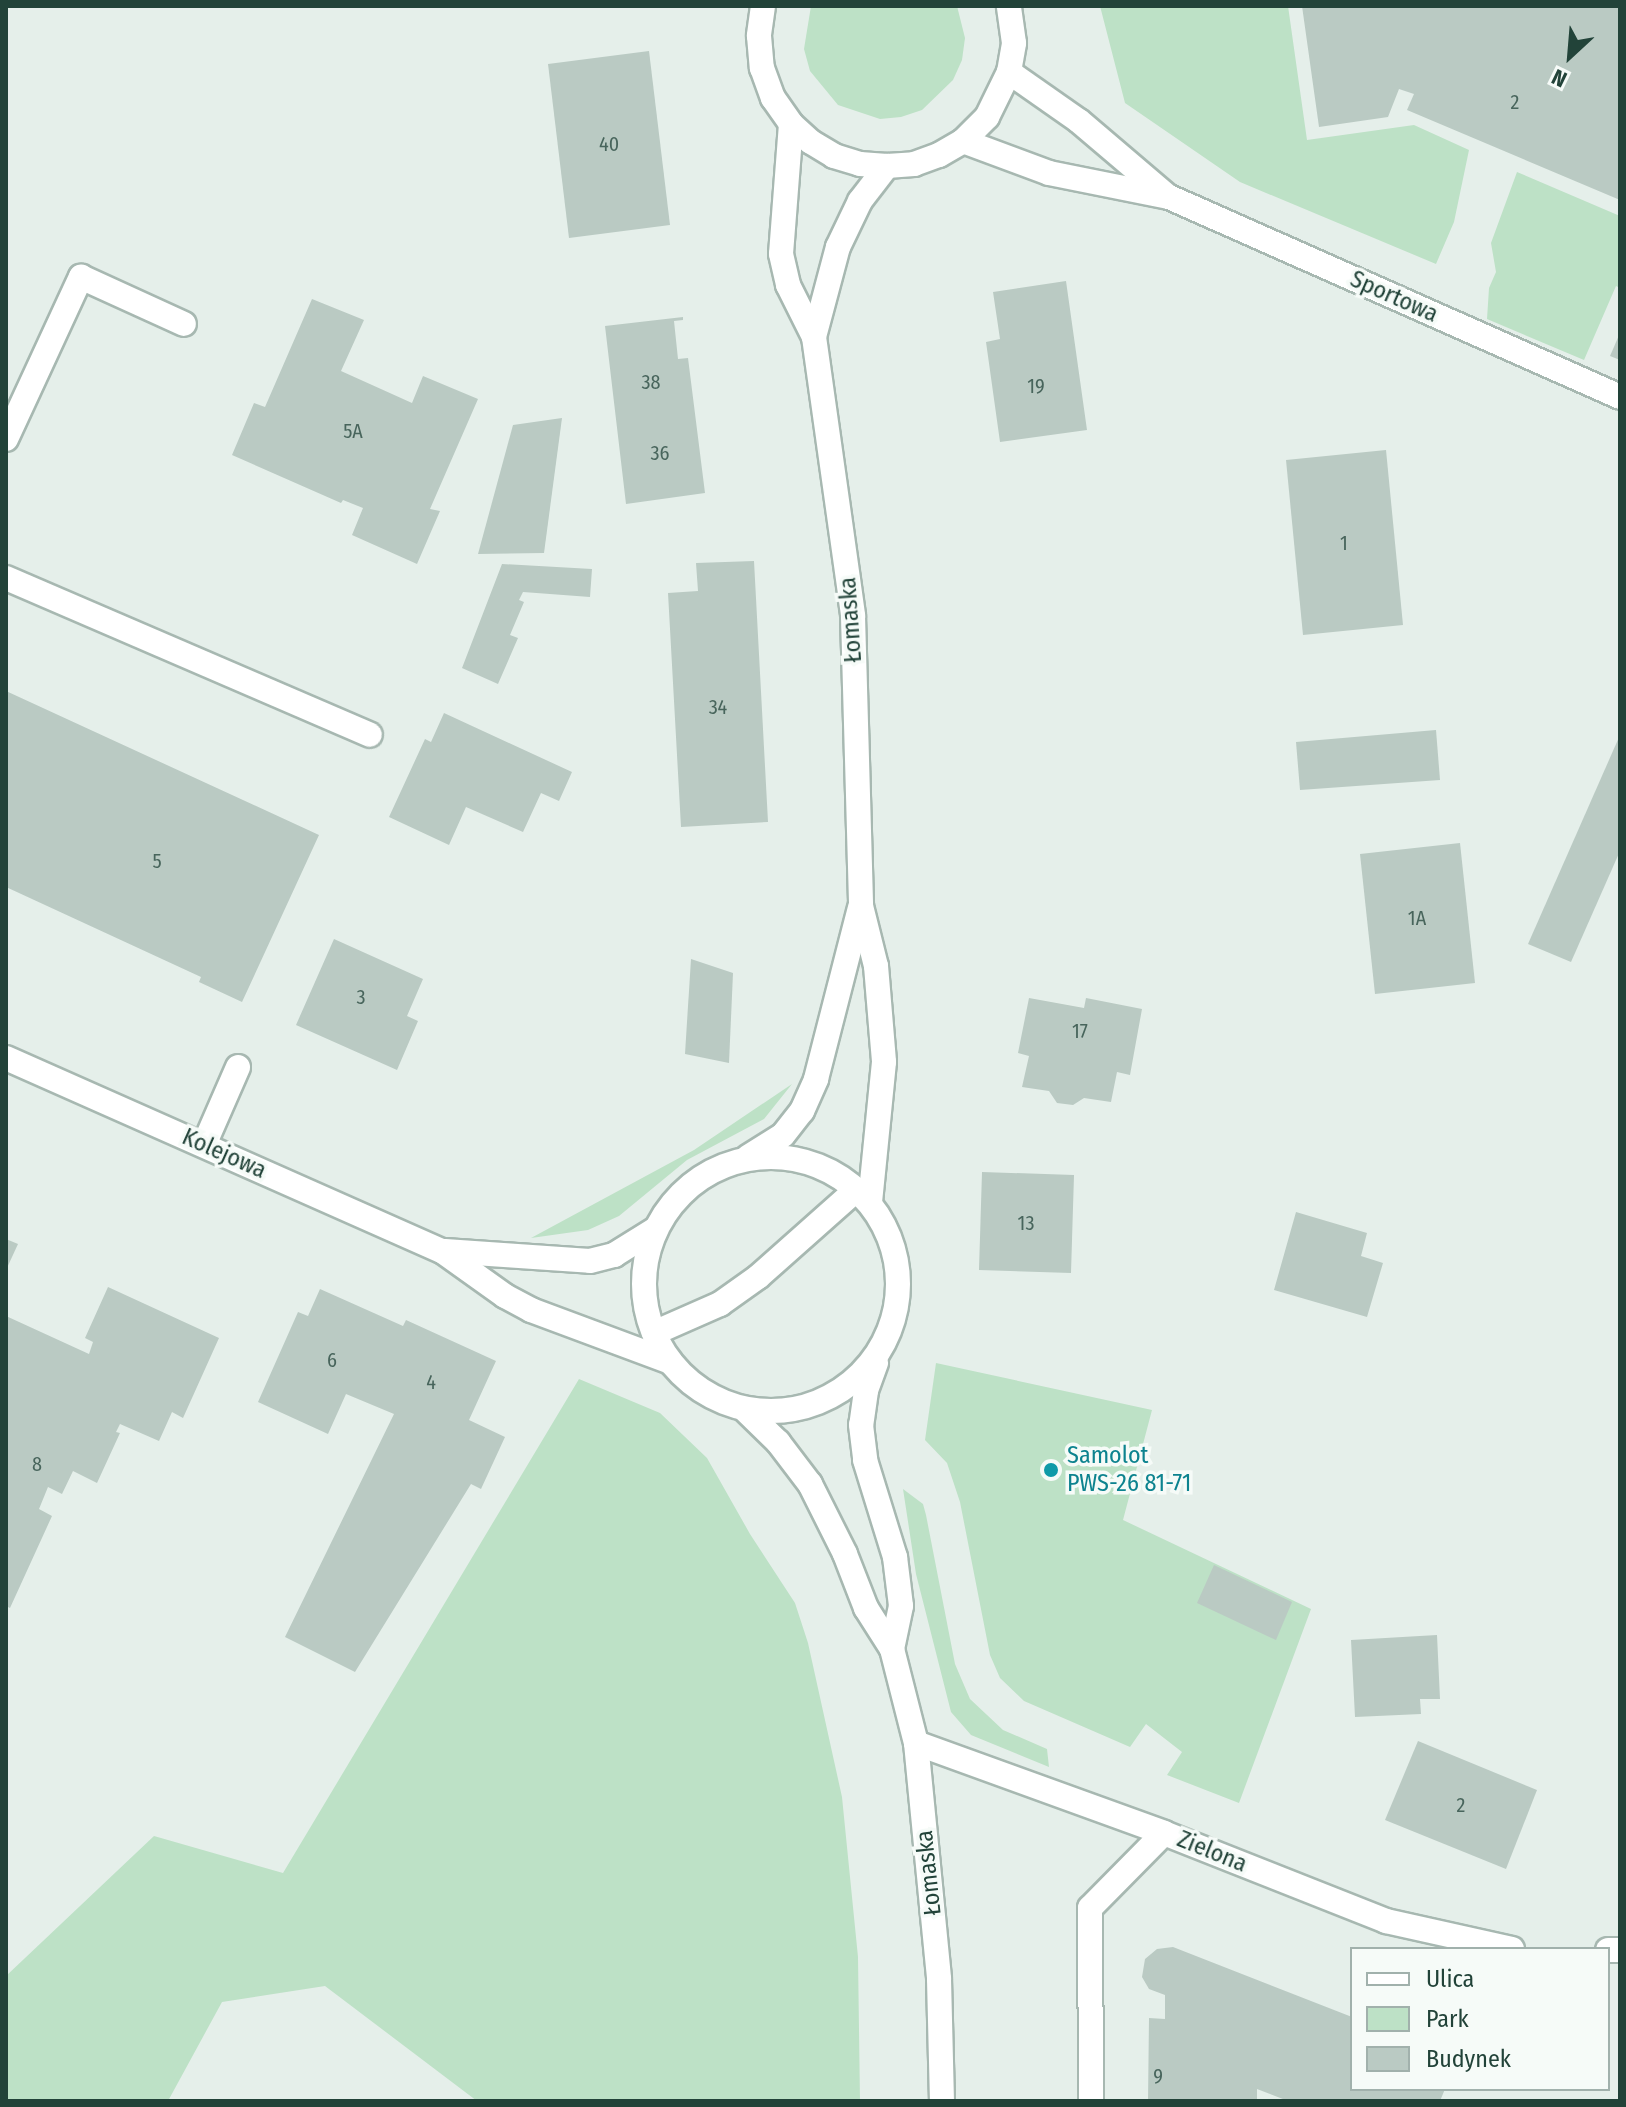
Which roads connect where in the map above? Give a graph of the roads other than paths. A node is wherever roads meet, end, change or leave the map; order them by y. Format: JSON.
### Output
{"nodes":[{"id":1,"x":763,"y":6,"type":"edge"},
{"id":2,"x":1009,"y":6,"type":"edge"},
{"id":3,"x":1009,"y":72,"type":"junction"},
{"id":4,"x":791,"y":124,"type":"junction"},
{"id":5,"x":963,"y":141,"type":"junction"},
{"id":6,"x":887,"y":166,"type":"junction"},
{"id":7,"x":1169,"y":197,"type":"junction"},
{"id":8,"x":184,"y":324,"type":"dead end"},
{"id":9,"x":814,"y":337,"type":"junction"},
{"id":10,"x":1620,"y":397,"type":"edge"},
{"id":11,"x":6,"y":439,"type":"edge"},
{"id":12,"x":6,"y":578,"type":"edge"},
{"id":13,"x":370,"y":735,"type":"dead end"},
{"id":14,"x":861,"y":906,"type":"junction"},
{"id":15,"x":6,"y":1058,"type":"edge"},
{"id":16,"x":238,"y":1067,"type":"dead end"},
{"id":17,"x":204,"y":1145,"type":"junction"},
{"id":18,"x":747,"y":1157,"type":"junction"},
{"id":19,"x":863,"y":1196,"type":"junction"},
{"id":20,"x":654,"y":1230,"type":"junction"},
{"id":21,"x":442,"y":1251,"type":"junction"},
{"id":22,"x":654,"y":1333,"type":"junction"},
{"id":23,"x":884,"y":1344,"type":"junction"},
{"id":24,"x":671,"y":1362,"type":"junction"},
{"id":25,"x":746,"y":1411,"type":"junction"},
{"id":26,"x":892,"y":1649,"type":"junction"},
{"id":27,"x":916,"y":1743,"type":"junction"},
{"id":28,"x":1164,"y":1833,"type":"junction"},
{"id":29,"x":1503,"y":1947,"type":"edge"},
{"id":30,"x":942,"y":2101,"type":"edge"},
{"id":31,"x":1091,"y":2101,"type":"edge"}],
"edges":[{"from":1,"to":4,"type":"street"},
{"from":2,"to":3,"type":"street"},
{"from":3,"to":5,"type":"street"},
{"from":3,"to":7,"type":"street","name":"Sportowa"},
{"from":4,"to":6,"type":"street"},
{"from":4,"to":9,"type":"street","name":"Łomaska"},
{"from":5,"to":6,"type":"street"},
{"from":5,"to":7,"type":"street","name":"Sportowa"},
{"from":6,"to":9,"type":"street","name":"Łomaska"},
{"from":7,"to":10,"type":"street","name":"Sportowa"},
{"from":8,"to":11,"type":"street"},
{"from":9,"to":14,"type":"street","name":"Łomaska"},
{"from":12,"to":13,"type":"street"},
{"from":14,"to":18,"type":"street","name":"Łomaska"},
{"from":14,"to":19,"type":"street","name":"Łomaska"},
{"from":15,"to":17,"type":"street","name":"Kolejowa"},
{"from":16,"to":17,"type":"street"},
{"from":17,"to":21,"type":"street","name":"Kolejowa"},
{"from":18,"to":19,"type":"street","name":"Łomaska"},
{"from":18,"to":20,"type":"street","name":"Łomaska"},
{"from":19,"to":22,"type":"street"},
{"from":19,"to":23,"type":"street","name":"Łomaska"},
{"from":20,"to":21,"type":"street","name":"Kolejowa"},
{"from":20,"to":22,"type":"street","name":"Łomaska"},
{"from":21,"to":24,"type":"street","name":"Kolejowa"},
{"from":22,"to":24,"type":"street","name":"Łomaska"},
{"from":23,"to":25,"type":"street","name":"Łomaska"},
{"from":23,"to":26,"type":"street","name":"Łomaska"},
{"from":24,"to":25,"type":"street","name":"Łomaska"},
{"from":25,"to":26,"type":"street","name":"Łomaska"},
{"from":26,"to":27,"type":"street","name":"Łomaska"},
{"from":27,"to":28,"type":"street","name":"Zielona"},
{"from":27,"to":30,"type":"street","name":"Łomaska"},
{"from":28,"to":29,"type":"street","name":"Zielona"},
{"from":28,"to":31,"type":"street"}]}
